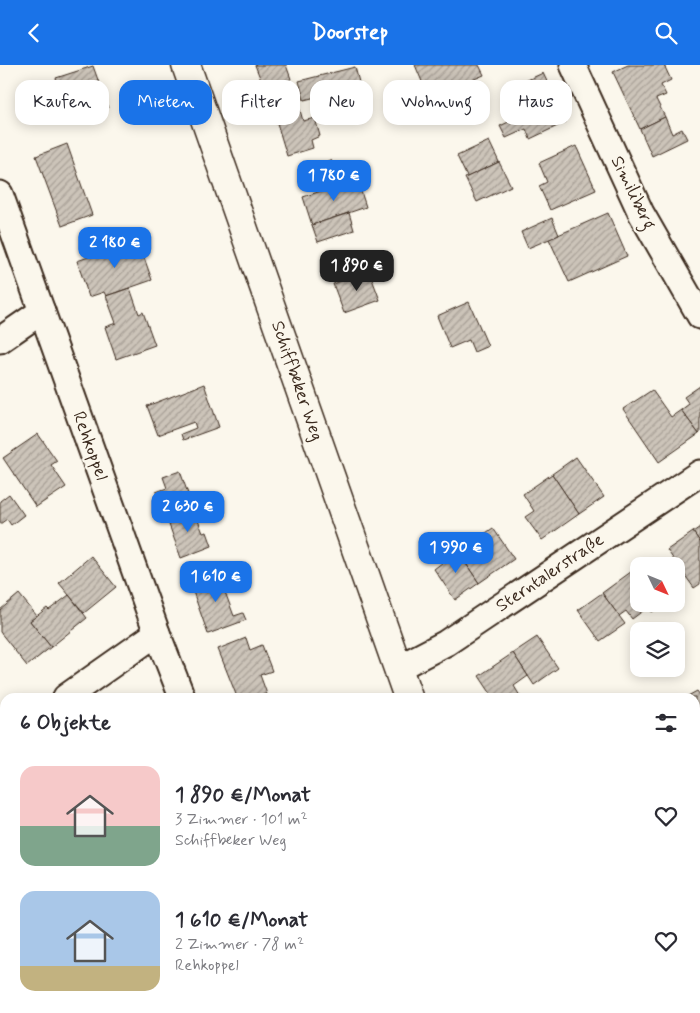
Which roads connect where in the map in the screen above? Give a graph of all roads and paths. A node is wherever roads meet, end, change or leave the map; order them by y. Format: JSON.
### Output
{"nodes":[{"id":1,"x":186,"y":65,"type":"edge"},
{"id":2,"x":573,"y":65,"type":"edge"},
{"id":3,"x":0,"y":194,"type":"edge"},
{"id":4,"x":42,"y":311,"type":"junction"},
{"id":5,"x":700,"y":316,"type":"edge"},
{"id":6,"x":0,"y":340,"type":"edge"},
{"id":7,"x":700,"y":473,"type":"edge"},
{"id":8,"x":156,"y":633,"type":"junction"},
{"id":9,"x":398,"y":668,"type":"junction"},
{"id":10,"x":72,"y":693,"type":"edge"},
{"id":11,"x":180,"y":693,"type":"edge"},
{"id":12,"x":407,"y":693,"type":"edge"}],
"edges":[{"from":1,"to":9,"type":"main road","name":"Schiffbeker Weg"},
{"from":2,"to":5,"type":"street","name":"Similiberg"},
{"from":3,"to":4,"type":"street","name":"Rehkoppel"},
{"from":4,"to":6,"type":"street"},
{"from":4,"to":8,"type":"street","name":"Rehkoppel"},
{"from":7,"to":9,"type":"street","name":"Sterntalerstraße"},
{"from":8,"to":10,"type":"street"},
{"from":8,"to":11,"type":"street","name":"Rehkoppel"},
{"from":9,"to":12,"type":"main road","name":"Schiffbeker Weg"}]}
